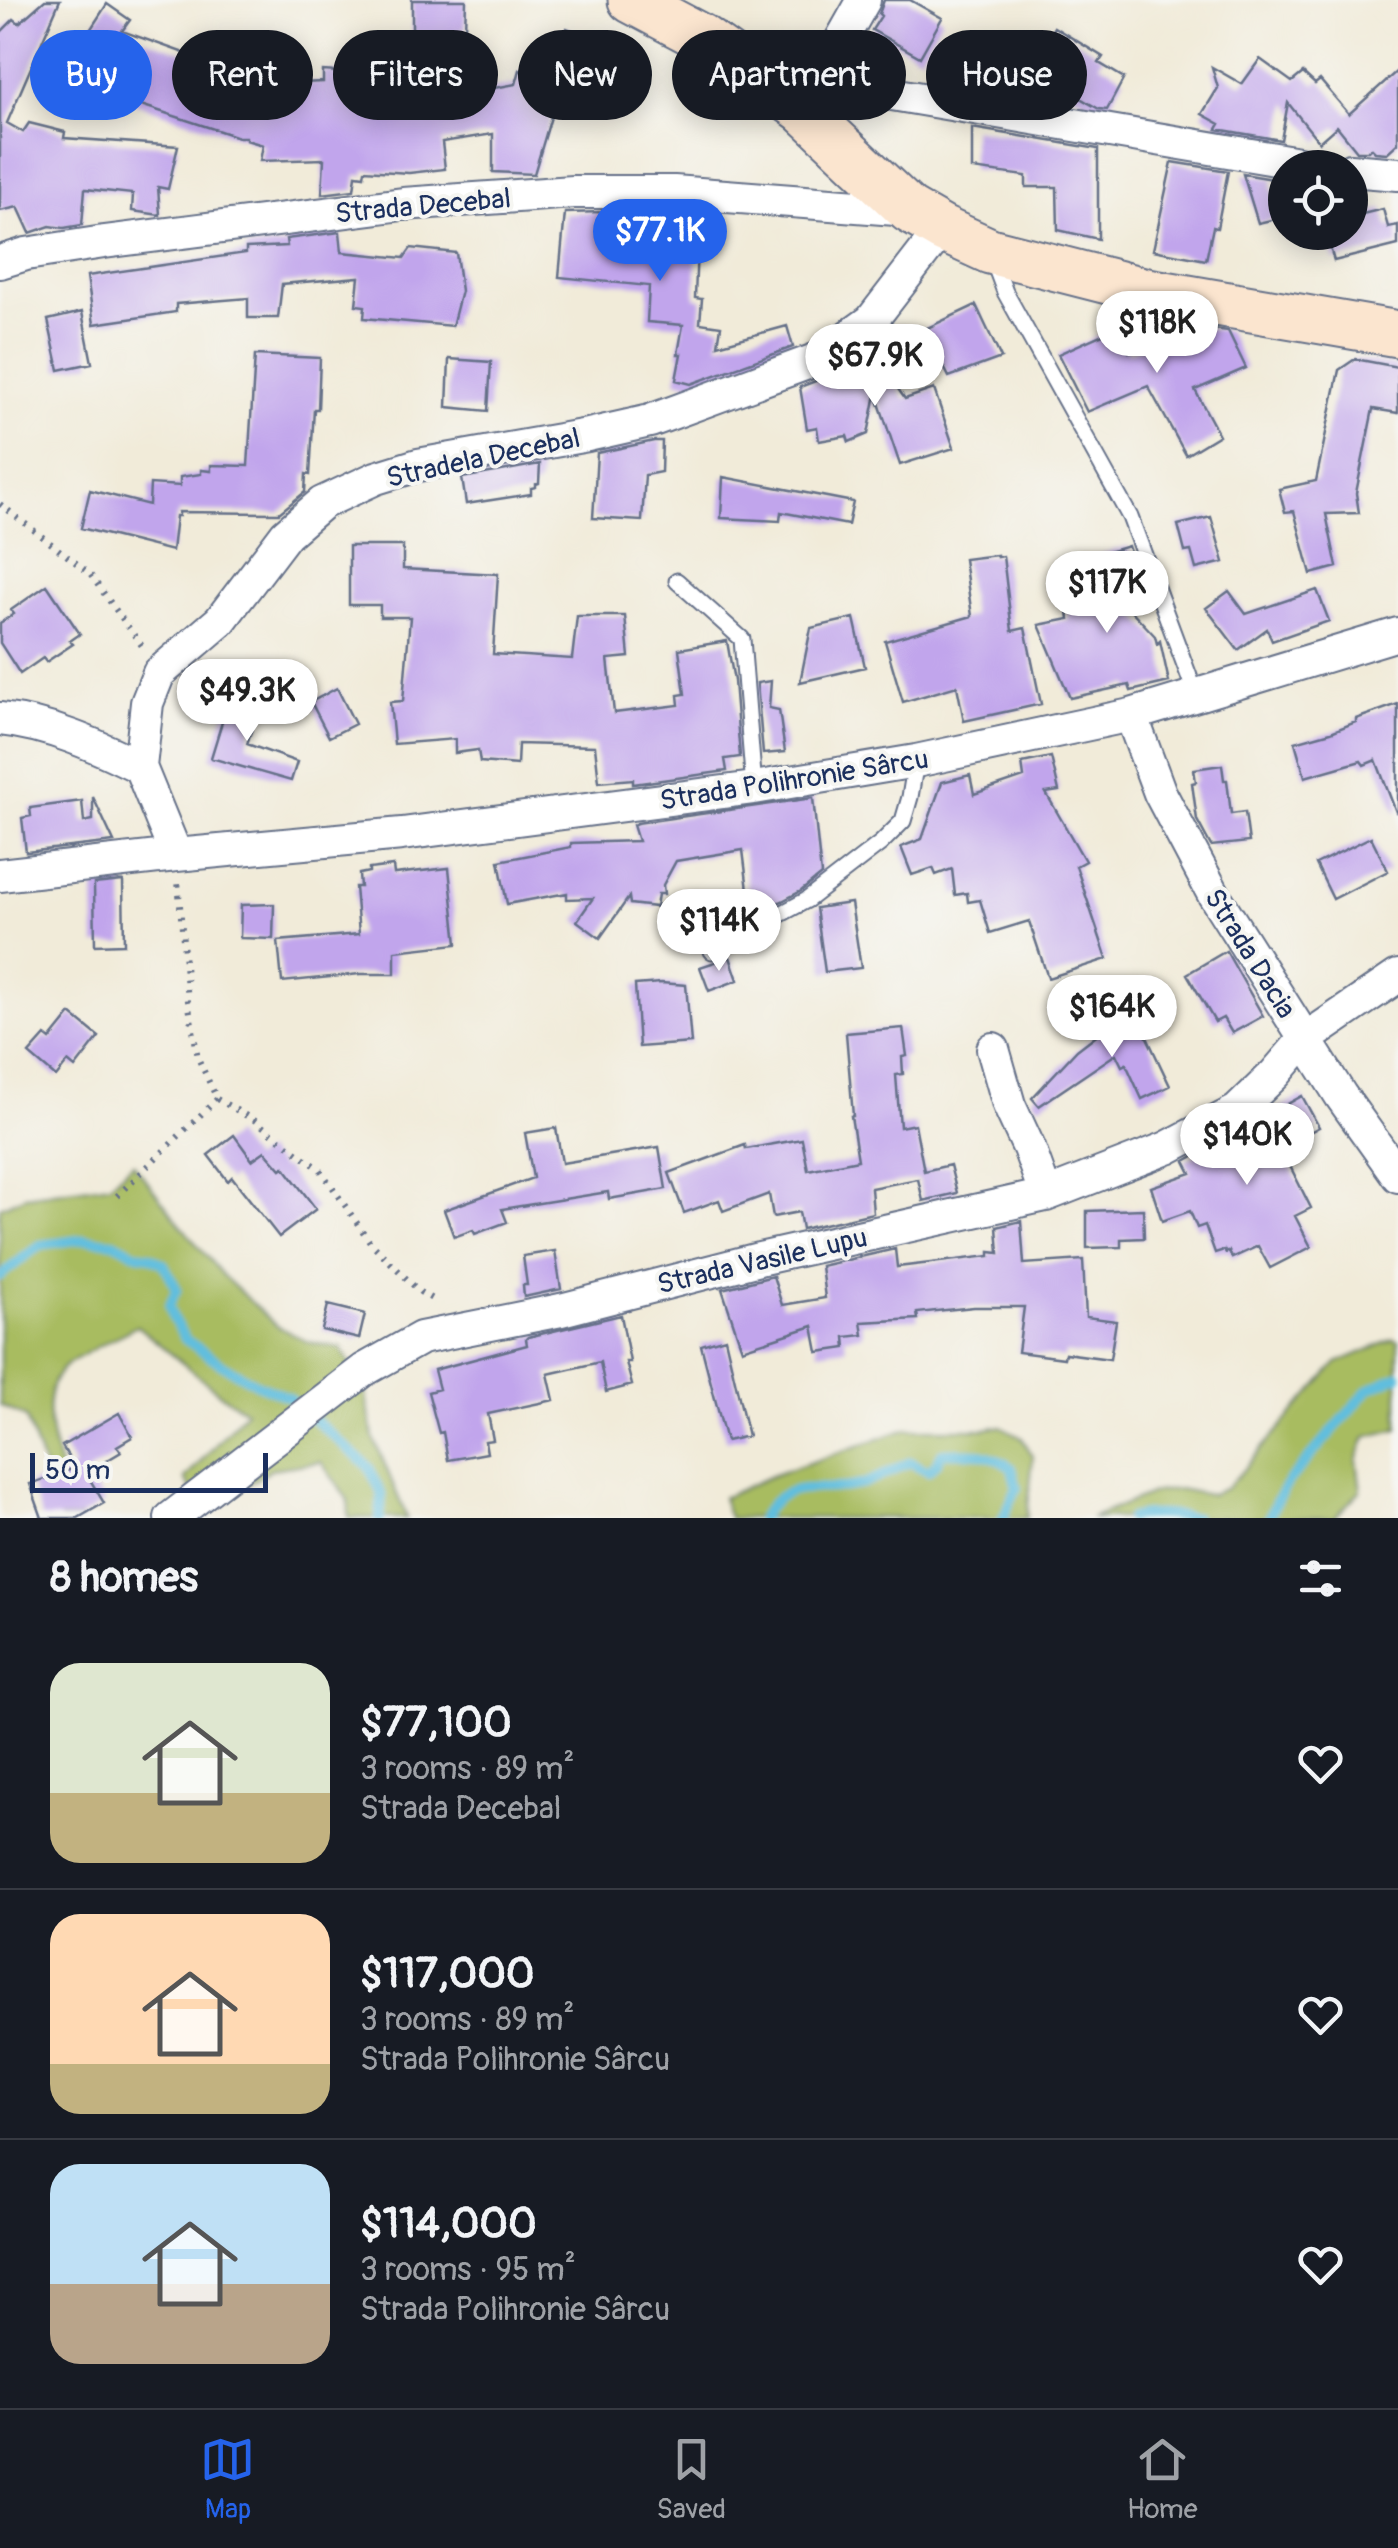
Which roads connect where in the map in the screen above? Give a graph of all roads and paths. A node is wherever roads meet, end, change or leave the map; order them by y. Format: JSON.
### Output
{"nodes":[{"id":1,"x":631,"y":0,"type":"edge"},
{"id":2,"x":864,"y":0,"type":"edge"},
{"id":3,"x":688,"y":30,"type":"edge"},
{"id":4,"x":847,"y":30,"type":"edge"},
{"id":5,"x":906,"y":96,"type":"edge"},
{"id":6,"x":835,"y":120,"type":"edge"},
{"id":7,"x":1268,"y":158,"type":"edge"},
{"id":8,"x":1368,"y":172,"type":"edge"},
{"id":9,"x":1398,"y":174,"type":"edge"},
{"id":10,"x":926,"y":220,"type":"junction"},
{"id":11,"x":990,"y":251,"type":"junction"},
{"id":12,"x":0,"y":262,"type":"edge"},
{"id":13,"x":1398,"y":334,"type":"edge"},
{"id":14,"x":0,"y":504,"type":"edge"},
{"id":15,"x":676,"y":581,"type":"dead end"},
{"id":16,"x":1398,"y":634,"type":"edge"},
{"id":17,"x":158,"y":673,"type":"junction"},
{"id":18,"x":1196,"y":694,"type":"junction"},
{"id":19,"x":1131,"y":714,"type":"junction"},
{"id":20,"x":0,"y":719,"type":"edge"},
{"id":21,"x":916,"y":761,"type":"junction"},
{"id":22,"x":140,"y":767,"type":"junction"},
{"id":23,"x":754,"y":788,"type":"junction"},
{"id":24,"x":176,"y":855,"type":"junction"},
{"id":25,"x":0,"y":876,"type":"edge"},
{"id":26,"x":712,"y":951,"type":"dead end"},
{"id":27,"x":1398,"y":976,"type":"edge"},
{"id":28,"x":1304,"y":1040,"type":"junction"},
{"id":29,"x":993,"y":1049,"type":"dead end"},
{"id":30,"x":218,"y":1098,"type":"junction"},
{"id":31,"x":1393,"y":1159,"type":"edge"},
{"id":32,"x":1046,"y":1195,"type":"junction"},
{"id":33,"x":117,"y":1196,"type":"dead end"},
{"id":34,"x":479,"y":1326,"type":"junction"},
{"id":35,"x":170,"y":1518,"type":"edge"}],
"edges":[{"from":1,"to":3,"type":"main road"},
{"from":2,"to":4,"type":"street"},
{"from":5,"to":7,"type":"street"},
{"from":6,"to":10,"type":"main road"},
{"from":8,"to":9,"type":"street"},
{"from":10,"to":11,"type":"main road"},
{"from":10,"to":12,"type":"street","name":"Strada Decebal"},
{"from":10,"to":17,"type":"street","name":"Stradela Decebal"},
{"from":11,"to":13,"type":"main road"},
{"from":11,"to":18,"type":"lane"},
{"from":14,"to":17,"type":"path"},
{"from":15,"to":23,"type":"lane"},
{"from":16,"to":18,"type":"street","name":"Strada Polihronie Sârcu"},
{"from":17,"to":22,"type":"street"},
{"from":18,"to":19,"type":"street","name":"Strada Polihronie Sârcu"},
{"from":19,"to":21,"type":"street","name":"Strada Polihronie Sârcu"},
{"from":19,"to":28,"type":"street","name":"Strada Dacia"},
{"from":20,"to":22,"type":"street"},
{"from":21,"to":23,"type":"street","name":"Strada Polihronie Sârcu"},
{"from":21,"to":26,"type":"lane"},
{"from":22,"to":24,"type":"street"},
{"from":23,"to":24,"type":"street","name":"Strada Polihronie Sârcu"},
{"from":24,"to":25,"type":"street","name":"Strada Polihronie Sârcu"},
{"from":24,"to":30,"type":"path"},
{"from":27,"to":28,"type":"street","name":"Strada Vasile Lupu"},
{"from":28,"to":31,"type":"street","name":"Strada Dacia"},
{"from":28,"to":32,"type":"street","name":"Strada Vasile Lupu"},
{"from":29,"to":32,"type":"street"},
{"from":30,"to":33,"type":"path"},
{"from":30,"to":34,"type":"path"},
{"from":32,"to":34,"type":"street","name":"Strada Vasile Lupu"},
{"from":34,"to":35,"type":"street","name":"Strada Vasile Lupu"}]}
